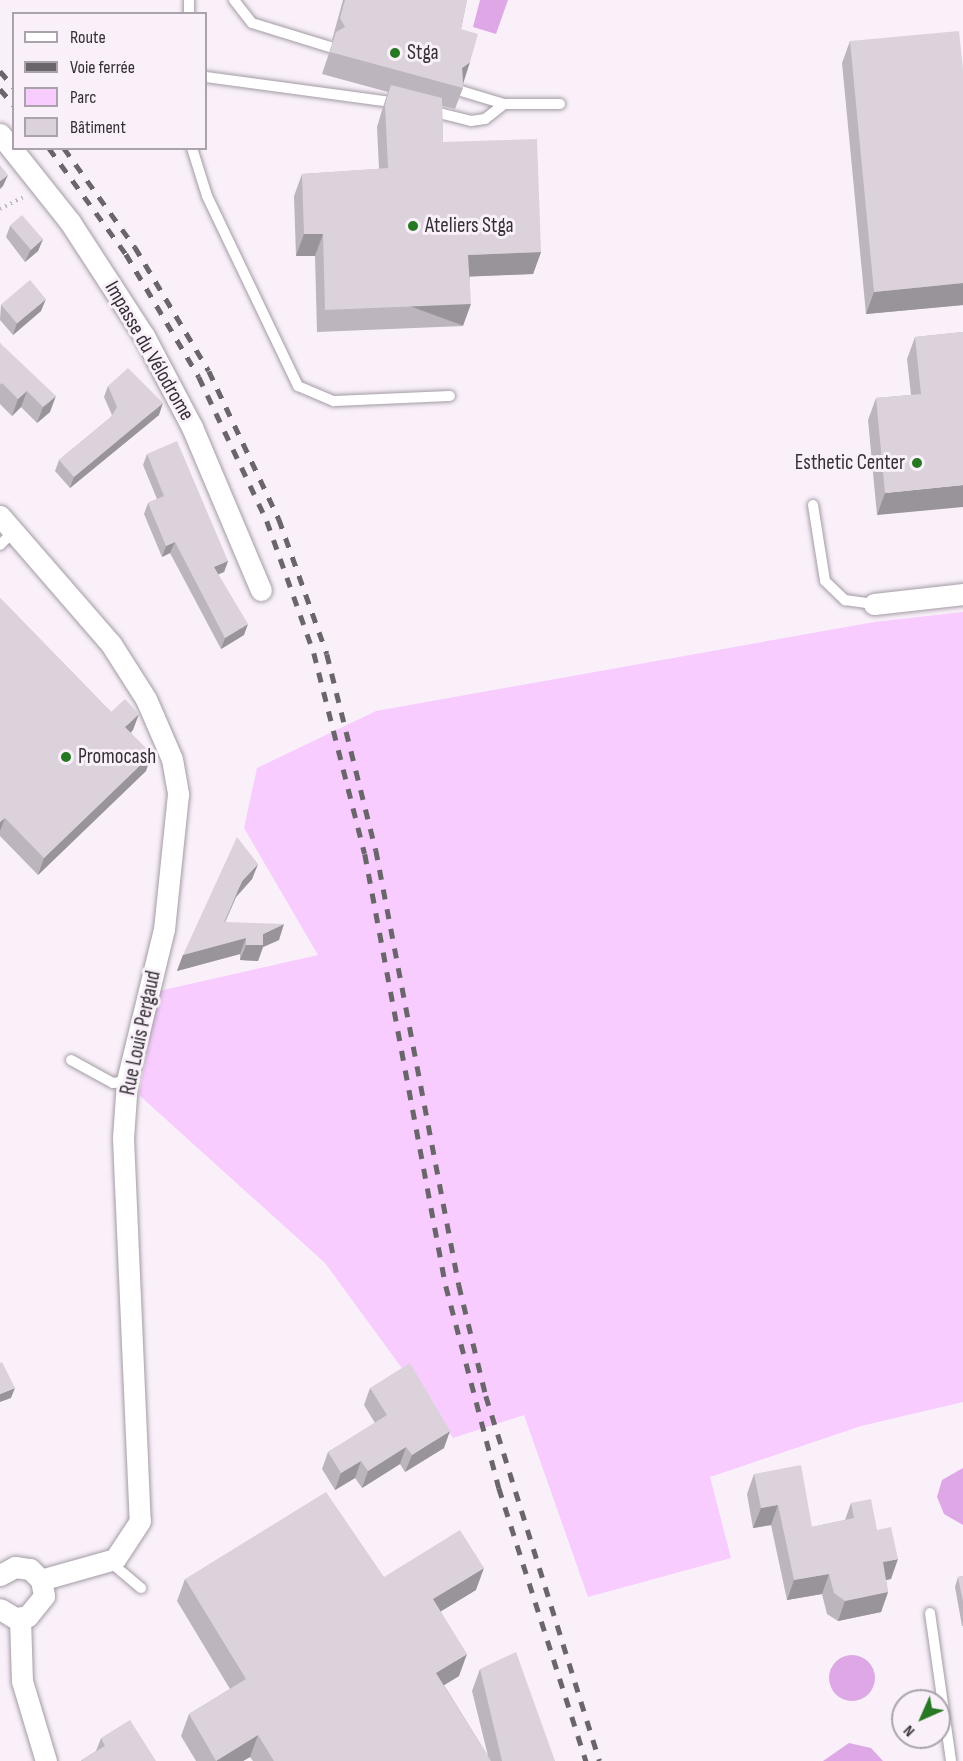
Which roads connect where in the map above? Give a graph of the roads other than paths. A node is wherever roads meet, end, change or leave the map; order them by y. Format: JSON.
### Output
{"nodes":[{"id":1,"x":234,"y":0,"type":"edge"},
{"id":2,"x":330,"y":48,"type":"edge"},
{"id":3,"x":207,"y":77,"type":"edge"},
{"id":4,"x":460,"y":91,"type":"edge"},
{"id":5,"x":504,"y":104,"type":"junction"},
{"id":6,"x":560,"y":104,"type":"dead end"},
{"id":7,"x":0,"y":134,"type":"edge"},
{"id":8,"x":12,"y":149,"type":"edge"},
{"id":9,"x":13,"y":150,"type":"edge"},
{"id":10,"x":193,"y":150,"type":"edge"},
{"id":11,"x":450,"y":396,"type":"dead end"},
{"id":12,"x":813,"y":505,"type":"dead end"},
{"id":13,"x":5,"y":531,"type":"edge"},
{"id":14,"x":261,"y":590,"type":"dead end"},
{"id":15,"x":963,"y":594,"type":"edge"},
{"id":16,"x":874,"y":604,"type":"joint"},
{"id":17,"x":71,"y":1060,"type":"dead end"},
{"id":18,"x":127,"y":1082,"type":"junction"},
{"id":19,"x":109,"y":1561,"type":"junction"},
{"id":20,"x":0,"y":1575,"type":"edge"},
{"id":21,"x":41,"y":1580,"type":"junction"},
{"id":22,"x":141,"y":1588,"type":"dead end"},
{"id":23,"x":0,"y":1610,"type":"edge"},
{"id":24,"x":930,"y":1613,"type":"dead end"},
{"id":25,"x":20,"y":1618,"type":"junction"},
{"id":26,"x":46,"y":1761,"type":"edge"},
{"id":27,"x":951,"y":1761,"type":"edge"}],
"edges":[{"from":1,"to":2,"type":"lane"},
{"from":3,"to":5,"type":"lane"},
{"from":4,"to":5,"type":"lane"},
{"from":5,"to":6,"type":"lane"},
{"from":7,"to":8,"type":"street","name":"Impasse du Vélodrome"},
{"from":9,"to":14,"type":"street","name":"Impasse du Vélodrome"},
{"from":10,"to":11,"type":"lane"},
{"from":12,"to":16,"type":"lane"},
{"from":13,"to":18,"type":"street","name":"Rue Louis Pergaud"},
{"from":15,"to":16,"type":"street"},
{"from":17,"to":18,"type":"lane"},
{"from":18,"to":19,"type":"street","name":"Rue Louis Pergaud"},
{"from":19,"to":21,"type":"street","name":"Rue Louis Pergaud"},
{"from":19,"to":22,"type":"lane"},
{"from":20,"to":21,"type":"street"},
{"from":21,"to":25,"type":"street"},
{"from":23,"to":25,"type":"street"},
{"from":24,"to":27,"type":"lane"},
{"from":25,"to":26,"type":"street"}]}
